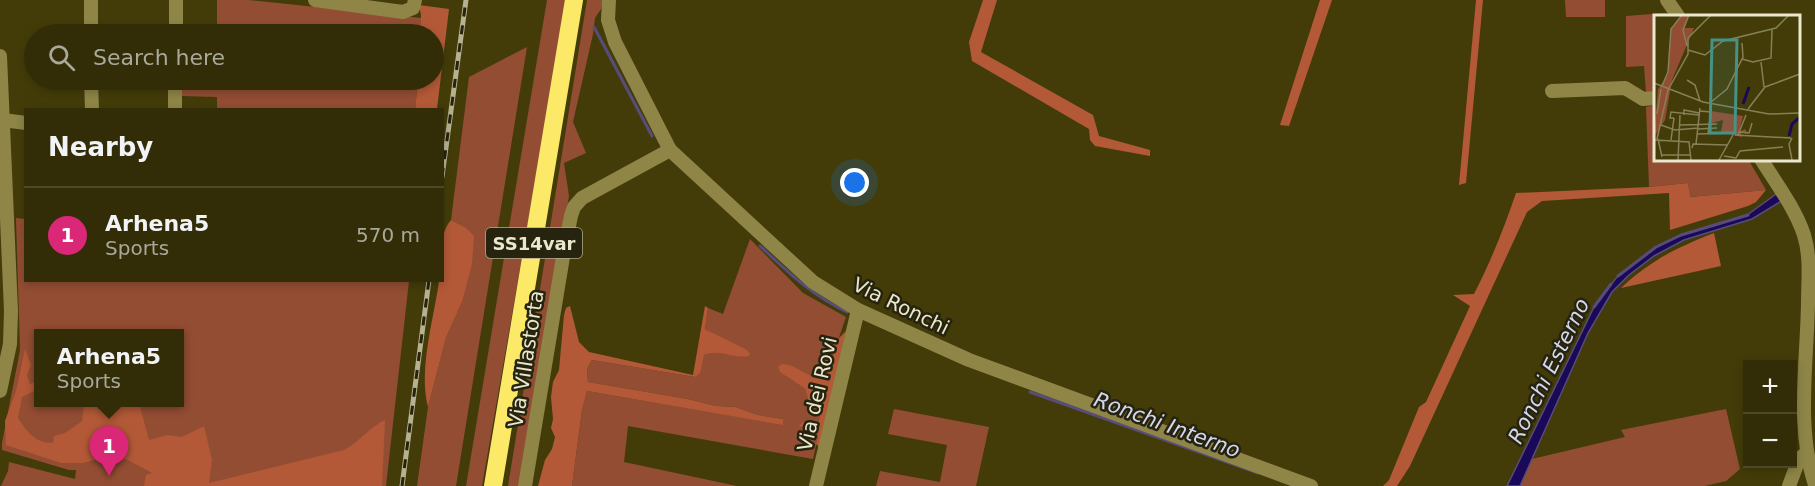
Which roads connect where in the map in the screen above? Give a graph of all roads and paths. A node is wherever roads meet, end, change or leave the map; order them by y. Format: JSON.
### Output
{"nodes":[{"id":1,"x":91,"y":0,"type":"edge"},
{"id":2,"x":176,"y":0,"type":"edge"},
{"id":3,"x":315,"y":0,"type":"edge"},
{"id":4,"x":574,"y":0,"type":"edge"},
{"id":5,"x":609,"y":0,"type":"edge"},
{"id":6,"x":1667,"y":0,"type":"edge"},
{"id":7,"x":335,"y":1,"type":"edge"},
{"id":8,"x":414,"y":4,"type":"edge"},
{"id":9,"x":1677,"y":15,"type":"edge"},
{"id":10,"x":91,"y":24,"type":"edge"},
{"id":11,"x":176,"y":24,"type":"edge"},
{"id":12,"x":0,"y":57,"type":"edge"},
{"id":13,"x":92,"y":90,"type":"edge"},
{"id":14,"x":175,"y":90,"type":"edge"},
{"id":15,"x":1551,"y":91,"type":"dead end"},
{"id":16,"x":1654,"y":98,"type":"edge"},
{"id":17,"x":92,"y":108,"type":"edge"},
{"id":18,"x":175,"y":108,"type":"edge"},
{"id":19,"x":3,"y":120,"type":"junction"},
{"id":20,"x":24,"y":123,"type":"edge"},
{"id":21,"x":670,"y":150,"type":"junction"},
{"id":22,"x":1762,"y":160,"type":"edge"},
{"id":23,"x":1812,"y":281,"type":"edge"},
{"id":24,"x":858,"y":310,"type":"junction"},
{"id":25,"x":1811,"y":348,"type":"edge"},
{"id":26,"x":0,"y":391,"type":"edge"},
{"id":27,"x":1806,"y":453,"type":"junction"},
{"id":28,"x":1815,"y":485,"type":"edge"},
{"id":29,"x":493,"y":486,"type":"edge"},
{"id":30,"x":525,"y":486,"type":"edge"},
{"id":31,"x":816,"y":486,"type":"edge"},
{"id":32,"x":1311,"y":486,"type":"edge"},
{"id":33,"x":1789,"y":486,"type":"edge"}],
"edges":[{"from":1,"to":10,"type":"street"},
{"from":2,"to":11,"type":"street"},
{"from":3,"to":7,"type":"street"},
{"from":4,"to":29,"type":"highway","number":"SS14var"},
{"from":5,"to":21,"type":"street","name":"Via Ronchi"},
{"from":6,"to":9,"type":"street"},
{"from":7,"to":8,"type":"street"},
{"from":12,"to":19,"type":"street"},
{"from":13,"to":17,"type":"street"},
{"from":14,"to":18,"type":"street"},
{"from":15,"to":16,"type":"street"},
{"from":19,"to":20,"type":"street"},
{"from":19,"to":26,"type":"street"},
{"from":21,"to":24,"type":"street","name":"Via Ronchi"},
{"from":21,"to":30,"type":"street","name":"Via Villastorta"},
{"from":22,"to":23,"type":"street"},
{"from":23,"to":25,"type":"street"},
{"from":24,"to":31,"type":"street","name":"Via dei Rovi"},
{"from":24,"to":32,"type":"street","name":"Via Ronchi"},
{"from":25,"to":27,"type":"street"},
{"from":27,"to":28,"type":"street"},
{"from":27,"to":33,"type":"street"}]}
